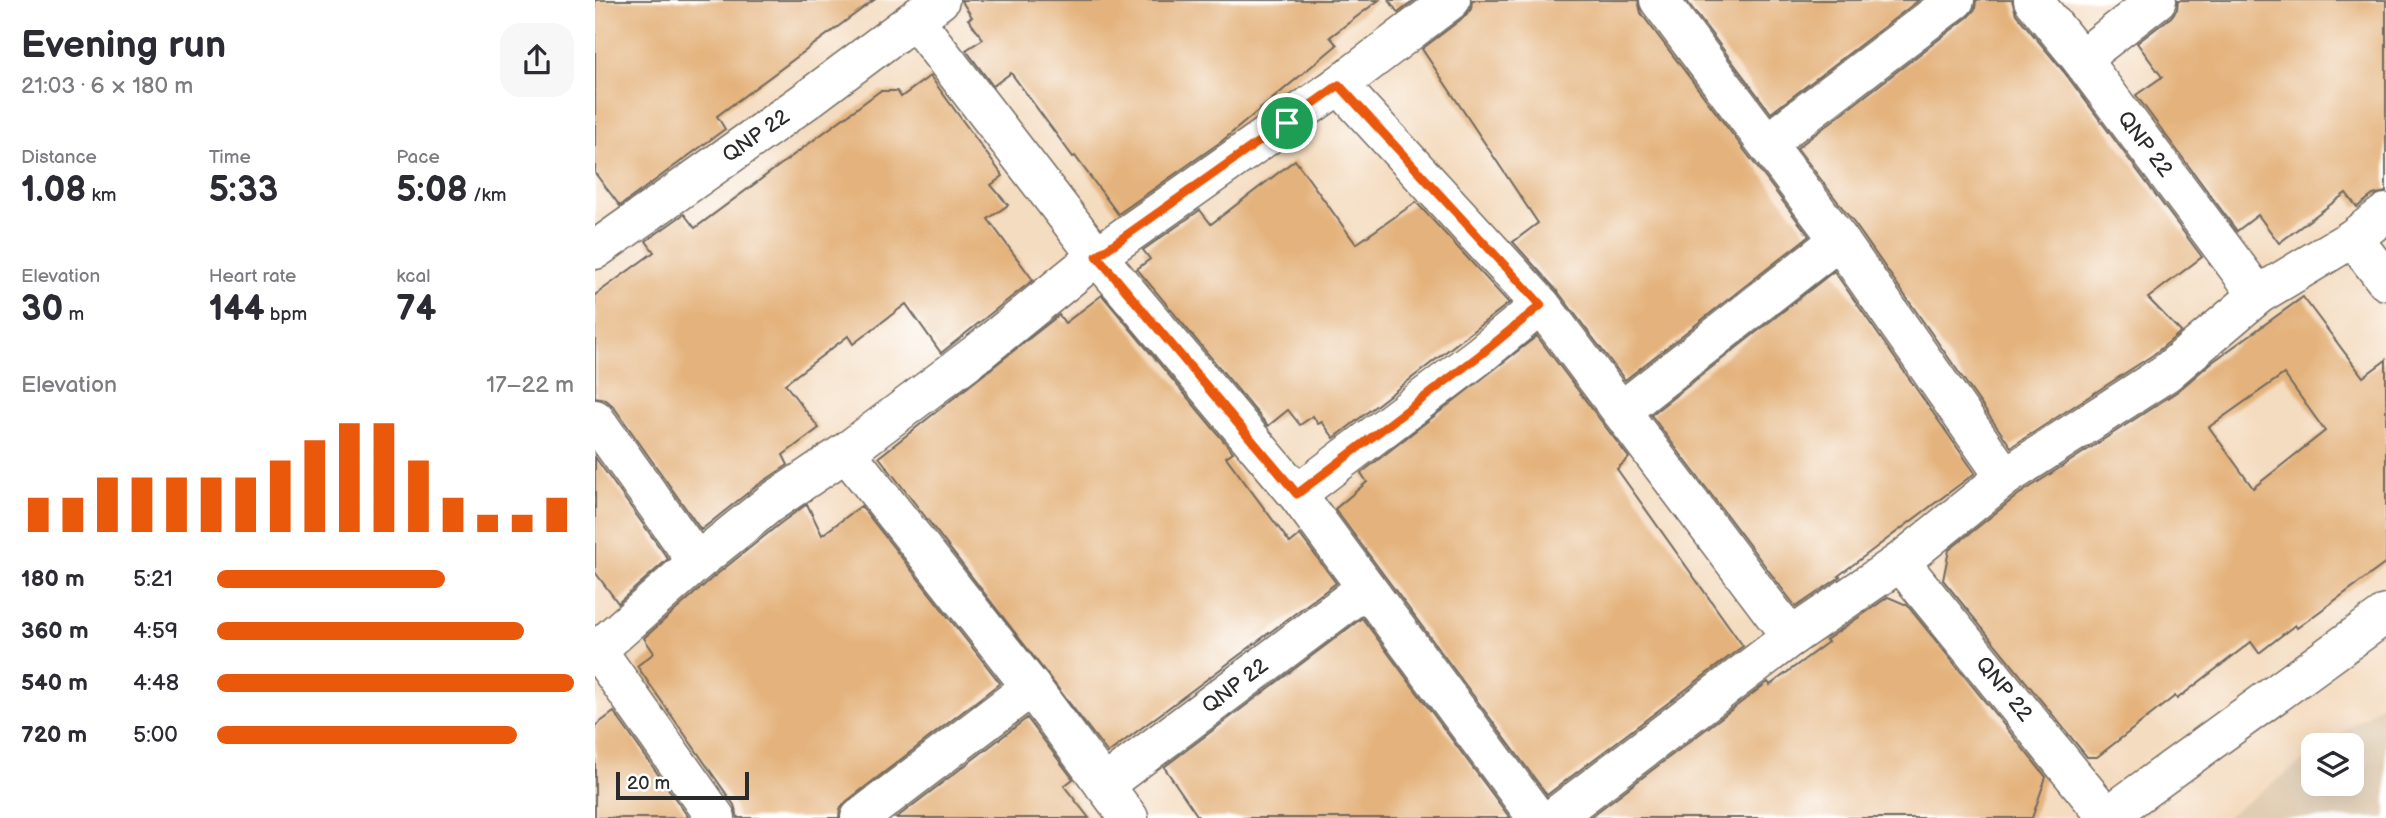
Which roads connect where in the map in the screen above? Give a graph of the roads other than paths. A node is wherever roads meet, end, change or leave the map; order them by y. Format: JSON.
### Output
{"nodes":[{"id":1,"x":1451,"y":0,"type":"edge"},
{"id":2,"x":1659,"y":0,"type":"edge"},
{"id":3,"x":1955,"y":0,"type":"edge"},
{"id":4,"x":2033,"y":0,"type":"edge"},
{"id":5,"x":2157,"y":0,"type":"edge"},
{"id":6,"x":927,"y":10,"type":"edge"},
{"id":7,"x":2081,"y":59,"type":"junction"},
{"id":8,"x":1339,"y":85,"type":"junction"},
{"id":9,"x":1767,"y":143,"type":"junction"},
{"id":10,"x":2386,"y":213,"type":"edge"},
{"id":11,"x":2353,"y":238,"type":"junction"},
{"id":12,"x":1839,"y":240,"type":"junction"},
{"id":13,"x":595,"y":250,"type":"edge"},
{"id":14,"x":1097,"y":256,"type":"junction"},
{"id":15,"x":2386,"y":281,"type":"edge"},
{"id":16,"x":2258,"y":295,"type":"junction"},
{"id":17,"x":1541,"y":305,"type":"junction"},
{"id":18,"x":1621,"y":411,"type":"junction"},
{"id":19,"x":595,"y":419,"type":"edge"},
{"id":20,"x":846,"y":452,"type":"junction"},
{"id":21,"x":2005,"y":477,"type":"junction"},
{"id":22,"x":1297,"y":494,"type":"junction"},
{"id":23,"x":697,"y":562,"type":"junction"},
{"id":24,"x":1900,"y":562,"type":"junction"},
{"id":25,"x":1366,"y":588,"type":"junction"},
{"id":26,"x":2386,"y":614,"type":"edge"},
{"id":27,"x":1791,"y":637,"type":"junction"},
{"id":28,"x":596,"y":651,"type":"edge"},
{"id":29,"x":1031,"y":687,"type":"junction"},
{"id":30,"x":1104,"y":785,"type":"junction"},
{"id":31,"x":2106,"y":817,"type":"edge"},
{"id":32,"x":716,"y":818,"type":"edge"},
{"id":33,"x":860,"y":818,"type":"edge"},
{"id":34,"x":1129,"y":818,"type":"edge"},
{"id":35,"x":1537,"y":818,"type":"edge"},
{"id":36,"x":1553,"y":818,"type":"edge"}],
"edges":[{"from":1,"to":8,"type":"street"},
{"from":2,"to":9,"type":"street"},
{"from":3,"to":9,"type":"street"},
{"from":4,"to":7,"type":"street","name":"QNP 22"},
{"from":5,"to":7,"type":"street"},
{"from":6,"to":13,"type":"street","name":"QNP 22"},
{"from":6,"to":14,"type":"street","name":"QNP 22"},
{"from":7,"to":16,"type":"street","name":"QNP 22"},
{"from":8,"to":14,"type":"street"},
{"from":8,"to":17,"type":"street"},
{"from":9,"to":12,"type":"street"},
{"from":10,"to":11,"type":"street"},
{"from":11,"to":15,"type":"street"},
{"from":11,"to":16,"type":"street"},
{"from":12,"to":18,"type":"street"},
{"from":12,"to":21,"type":"street"},
{"from":14,"to":20,"type":"street"},
{"from":14,"to":22,"type":"street","name":"QNP 22"},
{"from":16,"to":21,"type":"street"},
{"from":17,"to":18,"type":"street"},
{"from":17,"to":22,"type":"street"},
{"from":18,"to":27,"type":"street"},
{"from":19,"to":23,"type":"street"},
{"from":20,"to":23,"type":"street"},
{"from":20,"to":29,"type":"street"},
{"from":21,"to":24,"type":"street"},
{"from":22,"to":25,"type":"street","name":"QNP 22"},
{"from":23,"to":28,"type":"street"},
{"from":24,"to":27,"type":"street"},
{"from":24,"to":31,"type":"street","name":"QNP 22"},
{"from":25,"to":30,"type":"street","name":"QNP 22"},
{"from":25,"to":35,"type":"street","name":"QNP 22"},
{"from":26,"to":31,"type":"street"},
{"from":27,"to":36,"type":"street"},
{"from":28,"to":32,"type":"street"},
{"from":29,"to":30,"type":"street"},
{"from":29,"to":33,"type":"street"},
{"from":30,"to":34,"type":"street"}]}
